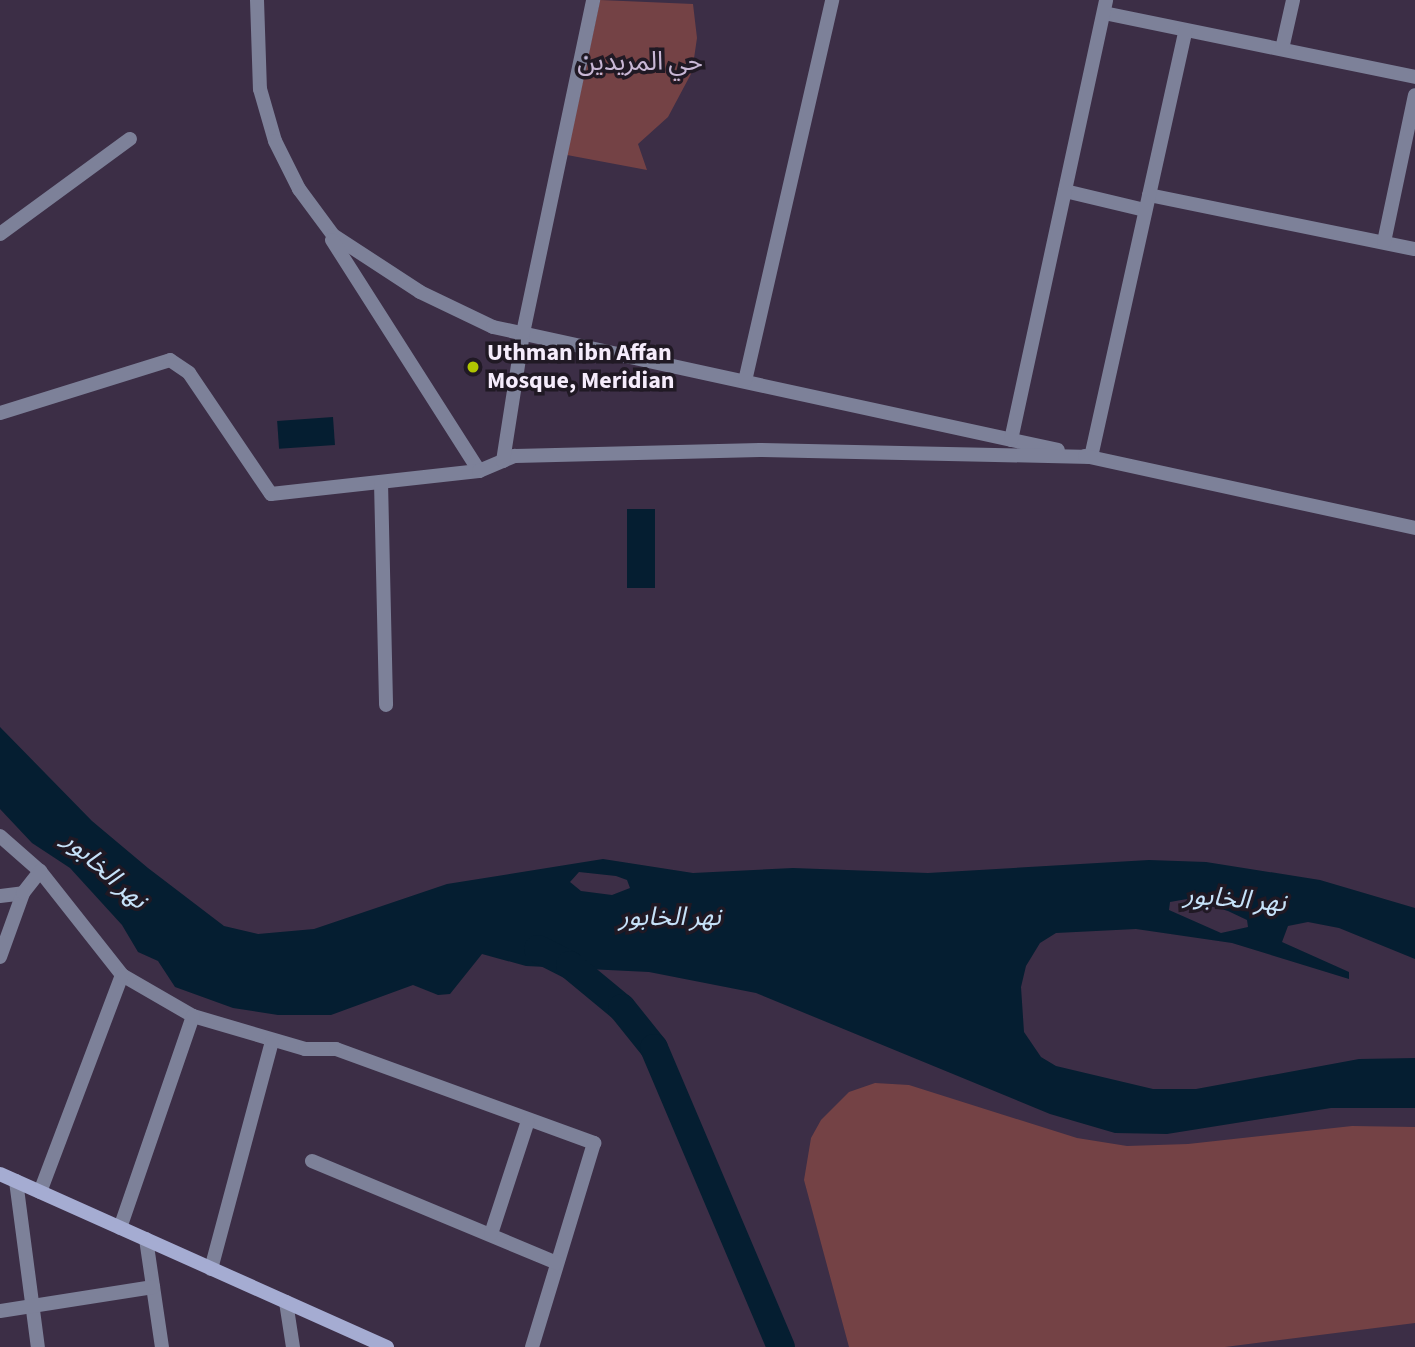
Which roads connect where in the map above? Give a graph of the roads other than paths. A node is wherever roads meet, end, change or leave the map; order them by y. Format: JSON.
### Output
{"nodes":[{"id":1,"x":257,"y":0,"type":"edge"},
{"id":2,"x":593,"y":0,"type":"edge"},
{"id":3,"x":832,"y":0,"type":"edge"},
{"id":4,"x":1293,"y":0,"type":"edge"},
{"id":5,"x":1105,"y":6,"type":"edge"},
{"id":6,"x":1186,"y":30,"type":"junction"},
{"id":7,"x":1282,"y":49,"type":"junction"},
{"id":8,"x":1415,"y":77,"type":"edge"},
{"id":9,"x":1415,"y":95,"type":"edge"},
{"id":10,"x":130,"y":139,"type":"dead end"},
{"id":11,"x":1065,"y":191,"type":"junction"},
{"id":12,"x":1149,"y":195,"type":"junction"},
{"id":13,"x":1145,"y":210,"type":"junction"},
{"id":14,"x":315,"y":212,"type":"junction"},
{"id":15,"x":0,"y":234,"type":"edge"},
{"id":16,"x":1384,"y":242,"type":"junction"},
{"id":17,"x":1415,"y":249,"type":"edge"},
{"id":18,"x":523,"y":333,"type":"junction"},
{"id":19,"x":745,"y":381,"type":"junction"},
{"id":20,"x":0,"y":413,"type":"edge"},
{"id":21,"x":1011,"y":440,"type":"junction"},
{"id":22,"x":1091,"y":457,"type":"junction"},
{"id":23,"x":503,"y":461,"type":"junction"},
{"id":24,"x":479,"y":471,"type":"junction"},
{"id":25,"x":381,"y":482,"type":"junction"},
{"id":26,"x":1415,"y":528,"type":"edge"},
{"id":27,"x":386,"y":705,"type":"dead end"},
{"id":28,"x":0,"y":836,"type":"edge"},
{"id":29,"x":40,"y":872,"type":"junction"},
{"id":30,"x":23,"y":893,"type":"junction"},
{"id":31,"x":0,"y":896,"type":"edge"},
{"id":32,"x":0,"y":957,"type":"edge"},
{"id":33,"x":122,"y":975,"type":"junction"},
{"id":34,"x":193,"y":1016,"type":"junction"},
{"id":35,"x":272,"y":1041,"type":"junction"},
{"id":36,"x":528,"y":1121,"type":"junction"},
{"id":37,"x":312,"y":1161,"type":"dead end"},
{"id":38,"x":0,"y":1174,"type":"edge"},
{"id":39,"x":16,"y":1181,"type":"junction"},
{"id":40,"x":40,"y":1192,"type":"junction"},
{"id":41,"x":120,"y":1228,"type":"junction"},
{"id":42,"x":491,"y":1234,"type":"junction"},
{"id":43,"x":146,"y":1239,"type":"junction"},
{"id":44,"x":557,"y":1263,"type":"junction"},
{"id":45,"x":211,"y":1269,"type":"junction"},
{"id":46,"x":153,"y":1287,"type":"junction"},
{"id":47,"x":286,"y":1302,"type":"junction"},
{"id":48,"x":33,"y":1306,"type":"junction"},
{"id":49,"x":0,"y":1311,"type":"edge"},
{"id":50,"x":38,"y":1347,"type":"edge"},
{"id":51,"x":162,"y":1347,"type":"edge"},
{"id":52,"x":293,"y":1347,"type":"edge"},
{"id":53,"x":387,"y":1347,"type":"edge"},
{"id":54,"x":532,"y":1347,"type":"edge"}],
"edges":[{"from":1,"to":14,"type":"street"},
{"from":2,"to":18,"type":"street"},
{"from":3,"to":19,"type":"street"},
{"from":4,"to":7,"type":"street"},
{"from":5,"to":6,"type":"street"},
{"from":5,"to":11,"type":"street"},
{"from":6,"to":7,"type":"street"},
{"from":6,"to":12,"type":"street"},
{"from":7,"to":8,"type":"street"},
{"from":9,"to":16,"type":"street"},
{"from":10,"to":15,"type":"street"},
{"from":11,"to":13,"type":"street"},
{"from":11,"to":21,"type":"street"},
{"from":12,"to":13,"type":"street"},
{"from":12,"to":16,"type":"street"},
{"from":13,"to":22,"type":"street"},
{"from":14,"to":18,"type":"street"},
{"from":14,"to":24,"type":"street"},
{"from":16,"to":17,"type":"street"},
{"from":18,"to":19,"type":"street"},
{"from":18,"to":23,"type":"street"},
{"from":19,"to":21,"type":"street"},
{"from":20,"to":25,"type":"street"},
{"from":21,"to":22,"type":"street"},
{"from":22,"to":23,"type":"street"},
{"from":22,"to":26,"type":"street"},
{"from":23,"to":24,"type":"street"},
{"from":24,"to":25,"type":"street"},
{"from":25,"to":27,"type":"street"},
{"from":28,"to":29,"type":"street"},
{"from":29,"to":30,"type":"street"},
{"from":29,"to":33,"type":"street"},
{"from":30,"to":31,"type":"street"},
{"from":30,"to":32,"type":"street"},
{"from":33,"to":34,"type":"street"},
{"from":33,"to":40,"type":"street"},
{"from":34,"to":35,"type":"street"},
{"from":34,"to":41,"type":"street"},
{"from":35,"to":36,"type":"street"},
{"from":35,"to":45,"type":"street"},
{"from":36,"to":42,"type":"street"},
{"from":36,"to":44,"type":"street"},
{"from":37,"to":42,"type":"street"},
{"from":38,"to":39,"type":"street"},
{"from":39,"to":40,"type":"street"},
{"from":39,"to":48,"type":"street"},
{"from":40,"to":41,"type":"street"},
{"from":41,"to":43,"type":"street"},
{"from":42,"to":44,"type":"street"},
{"from":43,"to":45,"type":"street"},
{"from":43,"to":46,"type":"street"},
{"from":44,"to":54,"type":"street"},
{"from":45,"to":47,"type":"street"},
{"from":46,"to":48,"type":"street"},
{"from":46,"to":51,"type":"street"},
{"from":47,"to":52,"type":"street"},
{"from":47,"to":53,"type":"street"},
{"from":48,"to":49,"type":"street"},
{"from":48,"to":50,"type":"street"}]}
